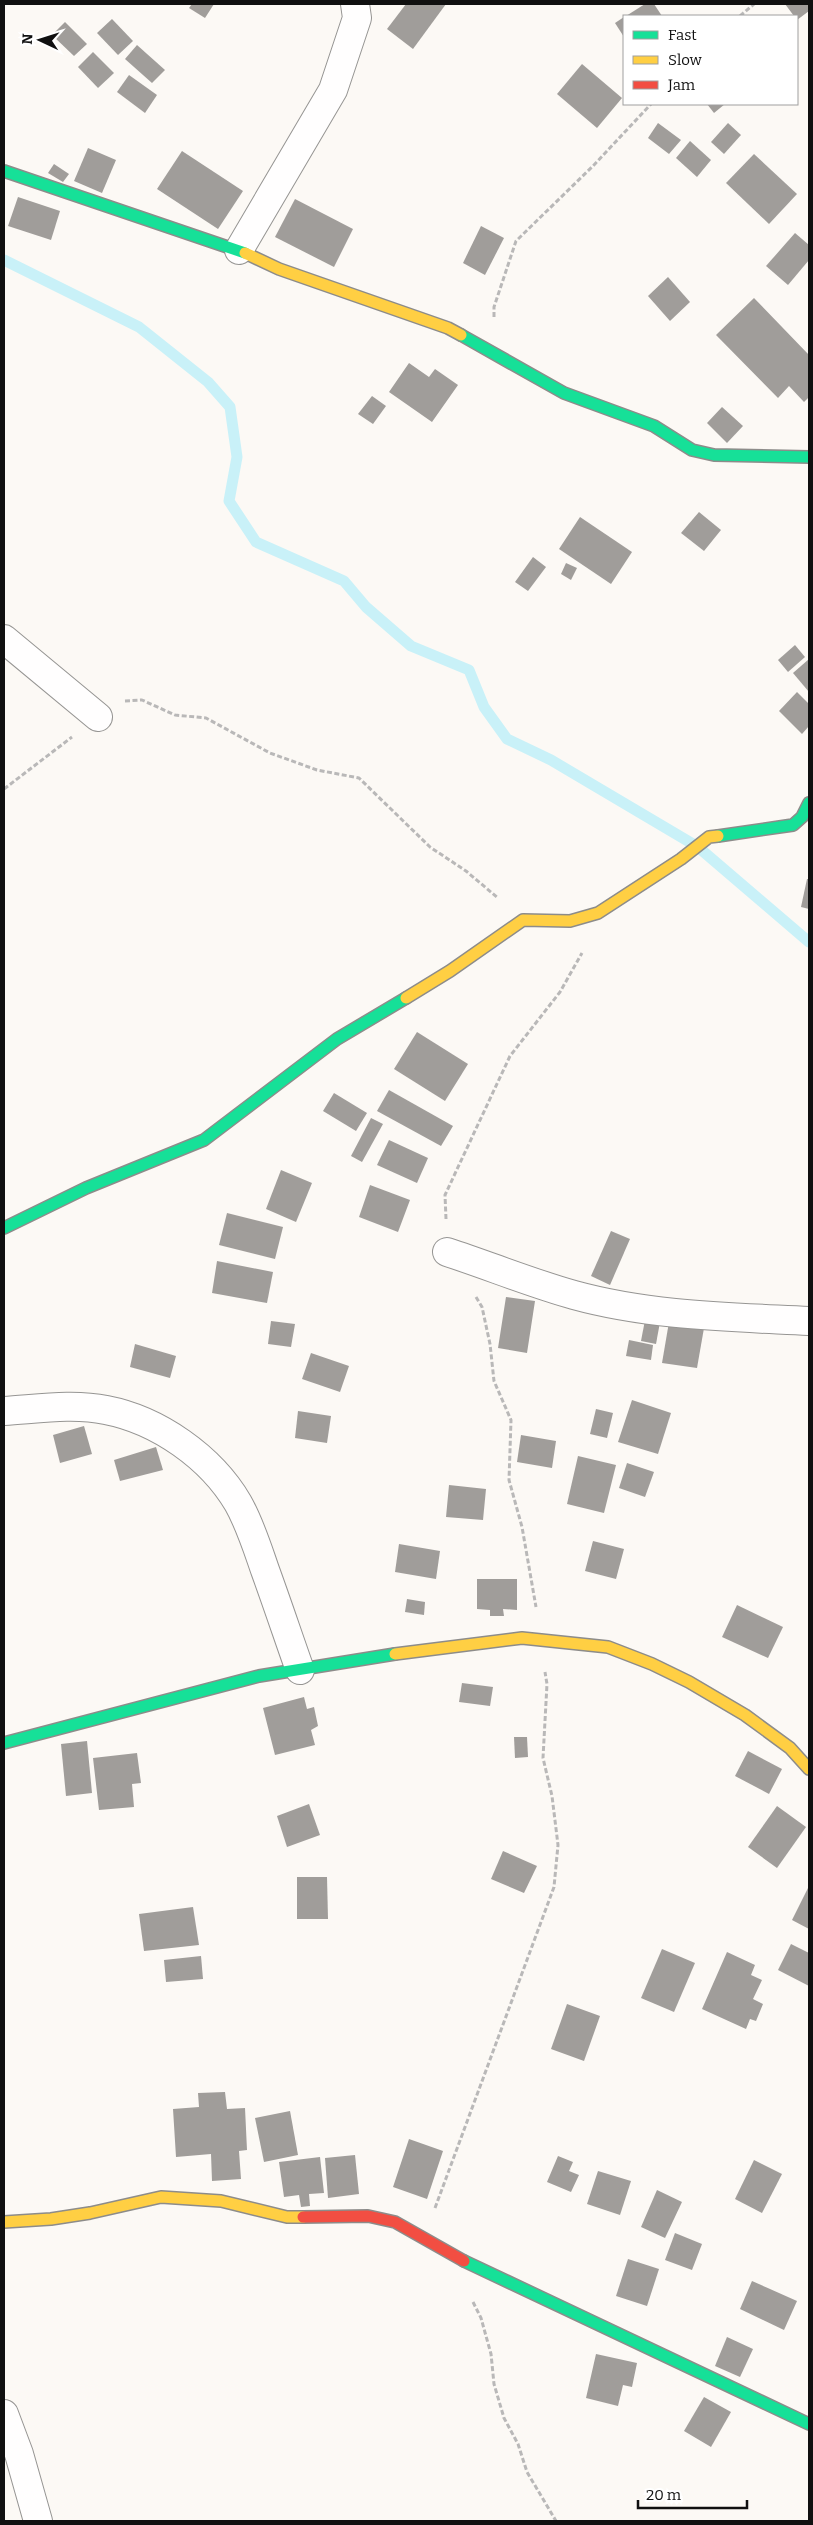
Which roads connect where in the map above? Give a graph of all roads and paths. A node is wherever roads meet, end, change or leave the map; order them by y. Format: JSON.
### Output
{"nodes":[{"id":1,"x":355,"y":4,"type":"edge"},
{"id":2,"x":754,"y":4,"type":"edge"},
{"id":3,"x":741,"y":15,"type":"edge"},
{"id":4,"x":649,"y":105,"type":"edge"},
{"id":5,"x":4,"y":171,"type":"edge"},
{"id":6,"x":239,"y":250,"type":"junction"},
{"id":7,"x":497,"y":357,"type":"junction"},
{"id":8,"x":809,"y":456,"type":"edge"},
{"id":9,"x":4,"y":640,"type":"edge"},
{"id":10,"x":98,"y":717,"type":"junction"},
{"id":11,"x":4,"y":789,"type":"edge"},
{"id":12,"x":809,"y":803,"type":"edge"},
{"id":13,"x":598,"y":913,"type":"junction"},
{"id":14,"x":523,"y":920,"type":"junction"},
{"id":15,"x":4,"y":1228,"type":"edge"},
{"id":16,"x":447,"y":1252,"type":"junction"},
{"id":17,"x":809,"y":1321,"type":"edge"},
{"id":18,"x":4,"y":1411,"type":"edge"},
{"id":19,"x":541,"y":1640,"type":"junction"},
{"id":20,"x":300,"y":1670,"type":"junction"},
{"id":21,"x":4,"y":1743,"type":"edge"},
{"id":22,"x":809,"y":1769,"type":"edge"},
{"id":23,"x":4,"y":2222,"type":"edge"},
{"id":24,"x":424,"y":2237,"type":"junction"},
{"id":25,"x":464,"y":2261,"type":"junction"},
{"id":26,"x":4,"y":2414,"type":"edge"},
{"id":27,"x":809,"y":2424,"type":"edge"},
{"id":28,"x":38,"y":2521,"type":"edge"},
{"id":29,"x":556,"y":2521,"type":"edge"}],
"edges":[{"from":1,"to":6,"type":"street"},
{"from":2,"to":3,"type":"path"},
{"from":4,"to":7,"type":"path"},
{"from":5,"to":6,"type":"street"},
{"from":6,"to":7,"type":"street"},
{"from":7,"to":8,"type":"street"},
{"from":9,"to":10,"type":"street"},
{"from":10,"to":11,"type":"path"},
{"from":10,"to":14,"type":"path"},
{"from":12,"to":13,"type":"street"},
{"from":13,"to":14,"type":"street"},
{"from":13,"to":16,"type":"path"},
{"from":14,"to":15,"type":"street"},
{"from":16,"to":17,"type":"street"},
{"from":16,"to":19,"type":"path"},
{"from":18,"to":20,"type":"street"},
{"from":19,"to":20,"type":"street"},
{"from":19,"to":22,"type":"street"},
{"from":19,"to":24,"type":"path"},
{"from":20,"to":21,"type":"street"},
{"from":23,"to":24,"type":"street"},
{"from":24,"to":25,"type":"street"},
{"from":25,"to":27,"type":"street"},
{"from":25,"to":29,"type":"path"},
{"from":26,"to":28,"type":"street"}]}
